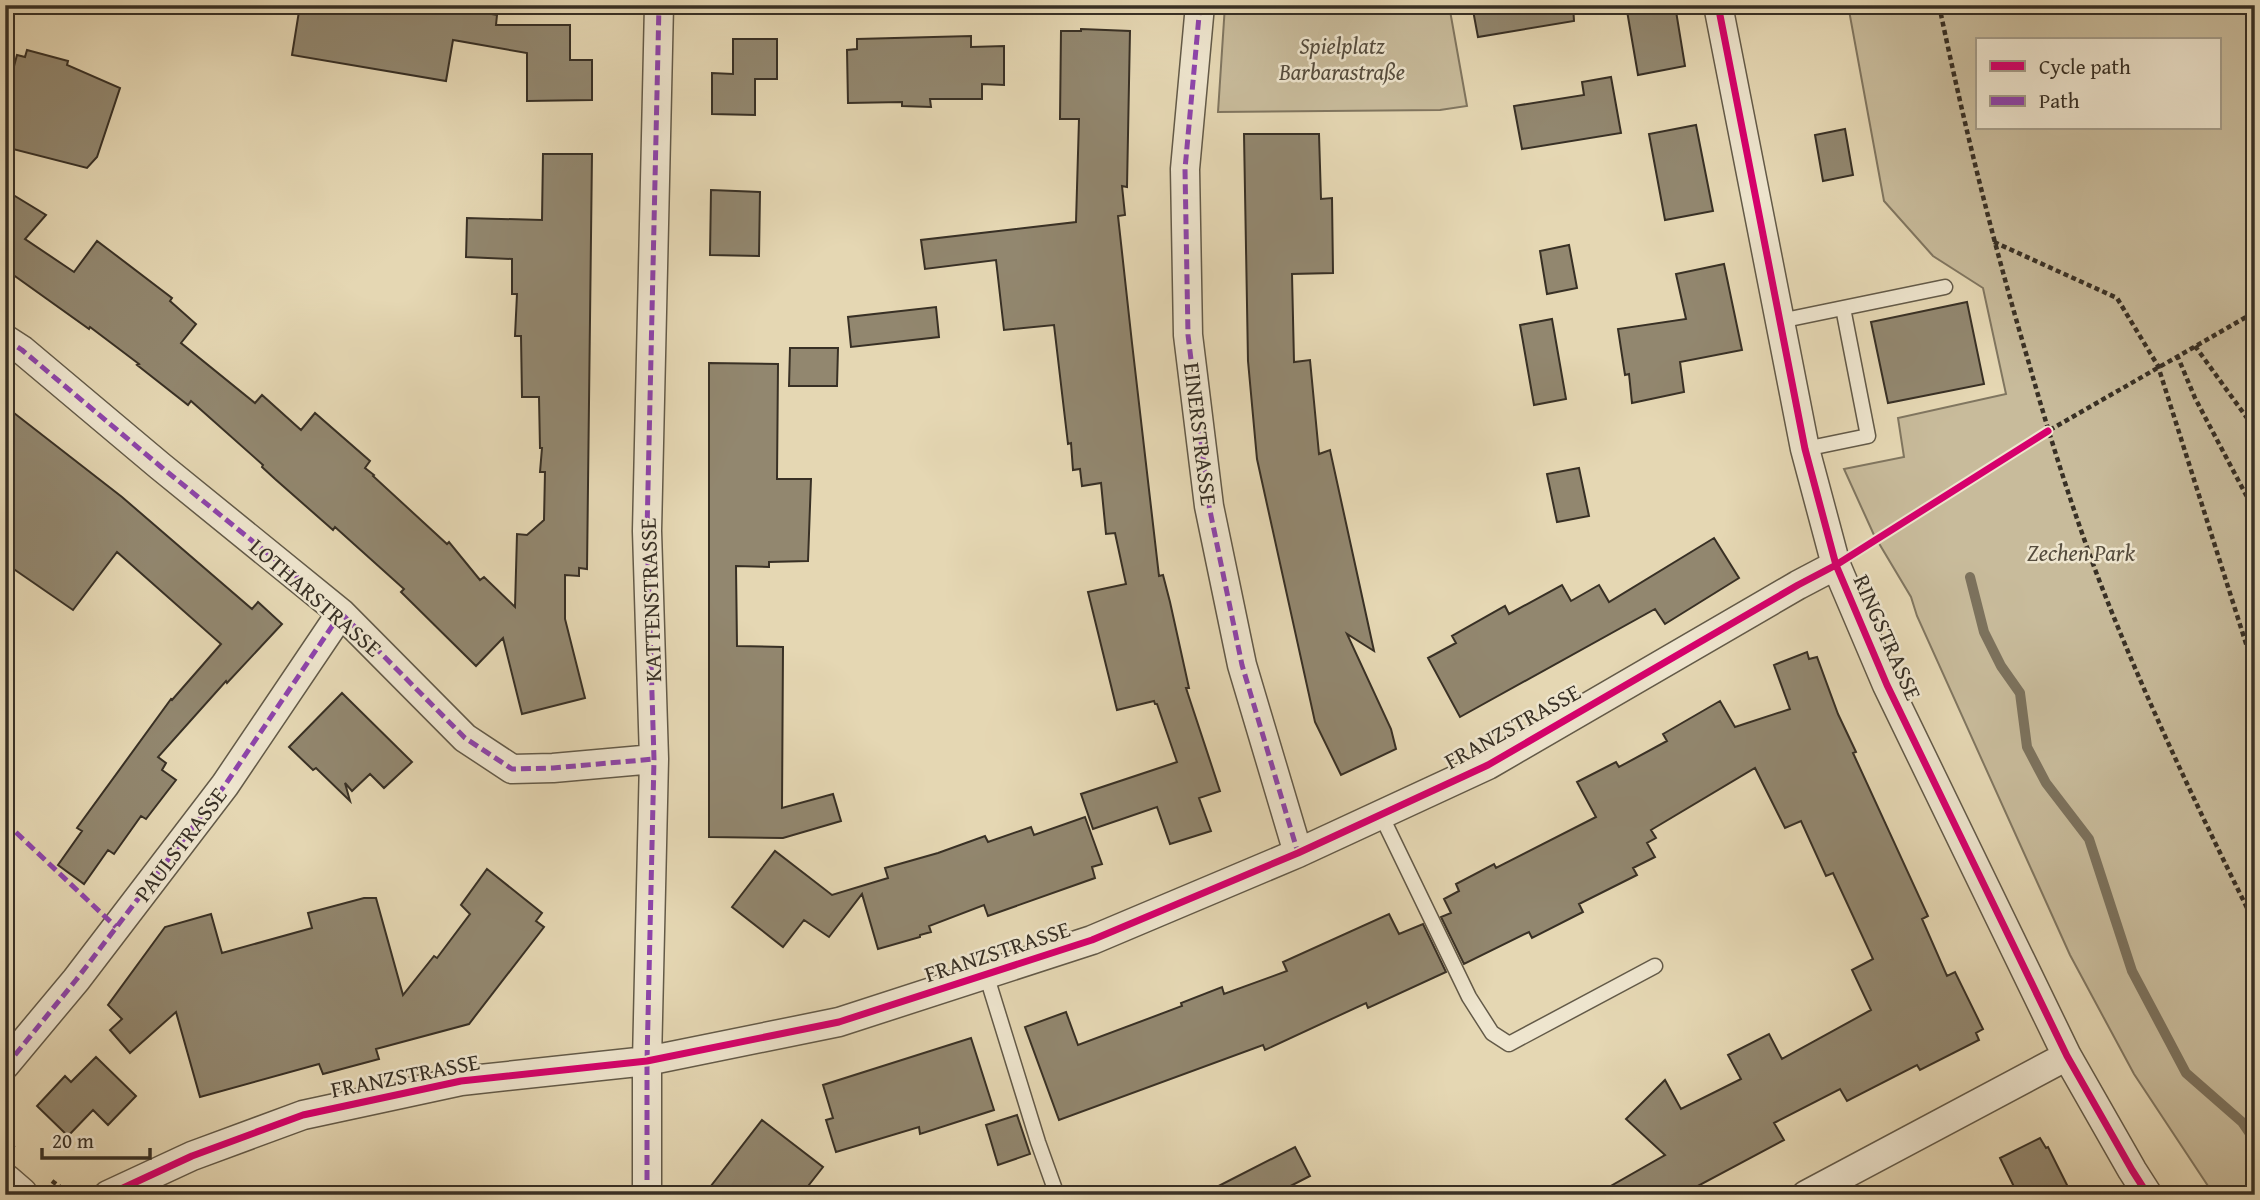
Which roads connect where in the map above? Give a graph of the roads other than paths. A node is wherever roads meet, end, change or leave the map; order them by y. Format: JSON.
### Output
{"nodes":[{"id":1,"x":659,"y":5,"type":"edge"},
{"id":2,"x":1200,"y":5,"type":"edge"},
{"id":3,"x":1718,"y":5,"type":"edge"},
{"id":4,"x":1945,"y":287,"type":"dead end"},
{"id":5,"x":1843,"y":308,"type":"junction"},
{"id":6,"x":1780,"y":321,"type":"junction"},
{"id":7,"x":5,"y":339,"type":"edge"},
{"id":8,"x":1805,"y":449,"type":"junction"},
{"id":9,"x":1836,"y":565,"type":"junction"},
{"id":10,"x":341,"y":613,"type":"junction"},
{"id":11,"x":654,"y":759,"type":"junction"},
{"id":12,"x":1381,"y":815,"type":"junction"},
{"id":13,"x":1298,"y":853,"type":"junction"},
{"id":14,"x":1655,"y":966,"type":"dead end"},
{"id":15,"x":986,"y":974,"type":"junction"},
{"id":16,"x":2067,"y":1056,"type":"junction"},
{"id":17,"x":10,"y":1060,"type":"edge"},
{"id":18,"x":647,"y":1061,"type":"junction"},
{"id":19,"x":5,"y":1182,"type":"edge"},
{"id":20,"x":20,"y":1195,"type":"edge"},
{"id":21,"x":108,"y":1195,"type":"edge"},
{"id":22,"x":647,"y":1195,"type":"edge"},
{"id":23,"x":1057,"y":1195,"type":"edge"},
{"id":24,"x":1806,"y":1195,"type":"edge"},
{"id":25,"x":2148,"y":1195,"type":"edge"}],
"edges":[{"from":1,"to":11,"type":"street","name":"KATTENSTRASSE"},
{"from":2,"to":13,"type":"street","name":"EINERSTRASSE"},
{"from":3,"to":6,"type":"street","name":"RINGSTRASSE"},
{"from":4,"to":5,"type":"lane"},
{"from":5,"to":6,"type":"lane"},
{"from":5,"to":8,"type":"lane"},
{"from":6,"to":8,"type":"street","name":"RINGSTRASSE"},
{"from":7,"to":10,"type":"street","name":"LOTHARSTRASSE"},
{"from":8,"to":9,"type":"street","name":"RINGSTRASSE"},
{"from":9,"to":12,"type":"street","name":"FRANZSTRASSE"},
{"from":9,"to":16,"type":"street","name":"RINGSTRASSE"},
{"from":10,"to":11,"type":"street","name":"LOTHARSTRASSE"},
{"from":10,"to":17,"type":"street","name":"PAULSTRASSE"},
{"from":11,"to":18,"type":"street","name":"KATTENSTRASSE"},
{"from":12,"to":13,"type":"street","name":"FRANZSTRASSE"},
{"from":12,"to":14,"type":"lane"},
{"from":13,"to":15,"type":"street","name":"FRANZSTRASSE"},
{"from":15,"to":18,"type":"street","name":"FRANZSTRASSE"},
{"from":15,"to":23,"type":"lane"},
{"from":16,"to":24,"type":"street"},
{"from":16,"to":25,"type":"street","name":"RINGSTRASSE"},
{"from":18,"to":21,"type":"street","name":"FRANZSTRASSE"},
{"from":18,"to":22,"type":"street","name":"KATTENSTRASSE"},
{"from":19,"to":20,"type":"street"}]}
